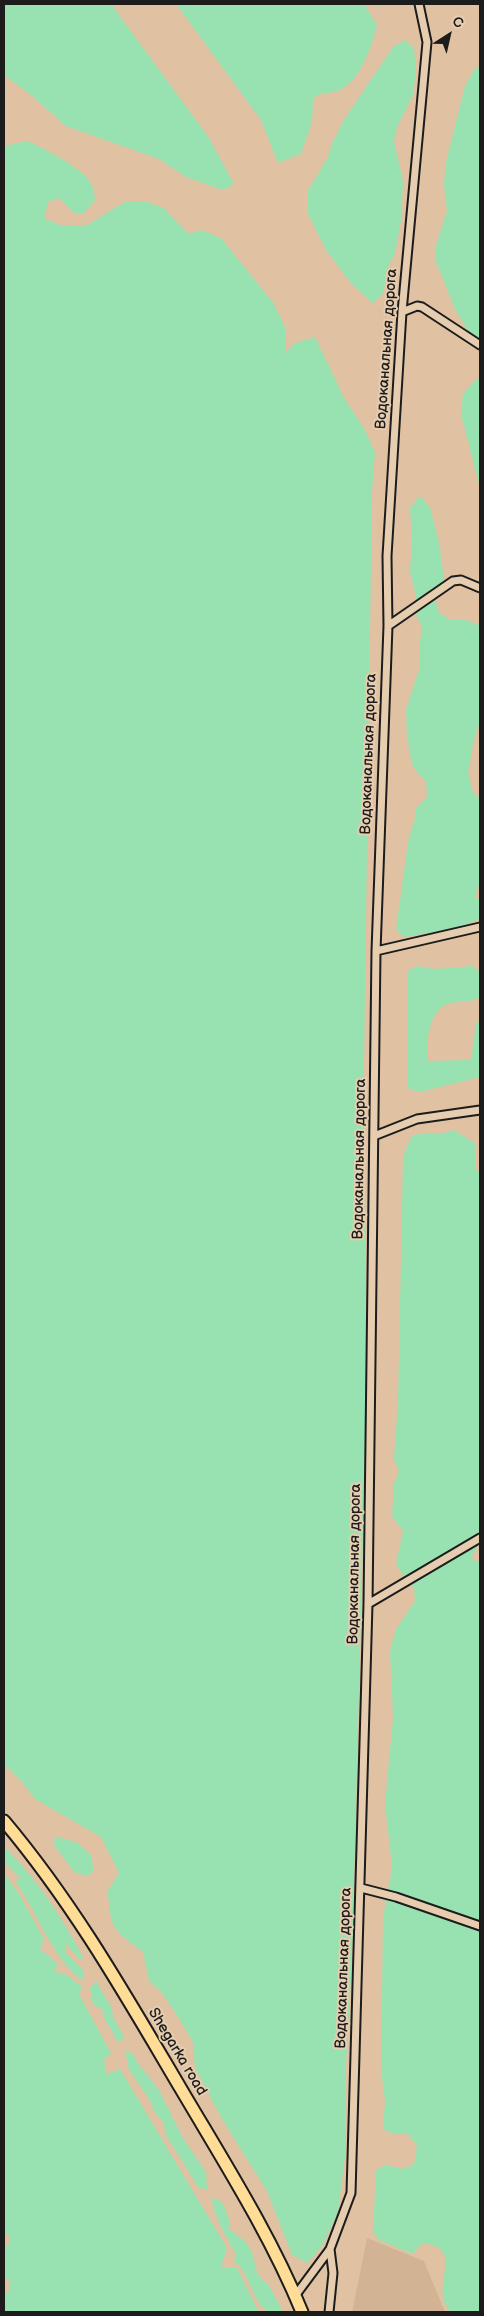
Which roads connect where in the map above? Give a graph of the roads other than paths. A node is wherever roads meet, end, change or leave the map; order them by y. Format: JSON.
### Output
{"nodes":[{"id":1,"x":419,"y":4,"type":"edge"},
{"id":2,"x":402,"y":312,"type":"junction"},
{"id":3,"x":480,"y":345,"type":"edge"},
{"id":4,"x":480,"y":588,"type":"edge"},
{"id":5,"x":388,"y":626,"type":"junction"},
{"id":6,"x":480,"y":927,"type":"edge"},
{"id":7,"x":376,"y":951,"type":"junction"},
{"id":8,"x":480,"y":1110,"type":"edge"},
{"id":9,"x":374,"y":1136,"type":"junction"},
{"id":10,"x":480,"y":1538,"type":"edge"},
{"id":11,"x":368,"y":1604,"type":"junction"},
{"id":12,"x":4,"y":1821,"type":"edge"},
{"id":13,"x":361,"y":1888,"type":"junction"},
{"id":14,"x":480,"y":1926,"type":"edge"},
{"id":15,"x":330,"y":2249,"type":"junction"},
{"id":16,"x":295,"y":2296,"type":"junction"},
{"id":17,"x":302,"y":2312,"type":"edge"},
{"id":18,"x":329,"y":2312,"type":"edge"}],
"edges":[{"from":1,"to":2,"type":"street","name":"Водоканальная дорога"},
{"from":2,"to":3,"type":"street"},
{"from":2,"to":5,"type":"street","name":"Водоканальная дорога"},
{"from":4,"to":5,"type":"street"},
{"from":5,"to":7,"type":"street","name":"Водоканальная дорога"},
{"from":6,"to":7,"type":"street"},
{"from":7,"to":9,"type":"street","name":"Водоканальная дорога"},
{"from":8,"to":9,"type":"street"},
{"from":9,"to":11,"type":"street","name":"Водоканальная дорога"},
{"from":10,"to":11,"type":"street"},
{"from":11,"to":13,"type":"street","name":"Водоканальная дорога"},
{"from":12,"to":16,"type":"main road","name":"Shegarka road"},
{"from":13,"to":14,"type":"street"},
{"from":13,"to":15,"type":"street","name":"Водоканальная дорога"},
{"from":15,"to":16,"type":"street"},
{"from":15,"to":18,"type":"street","name":"Водоканальная дорога"},
{"from":16,"to":17,"type":"main road","name":"Shegarka road"}]}
